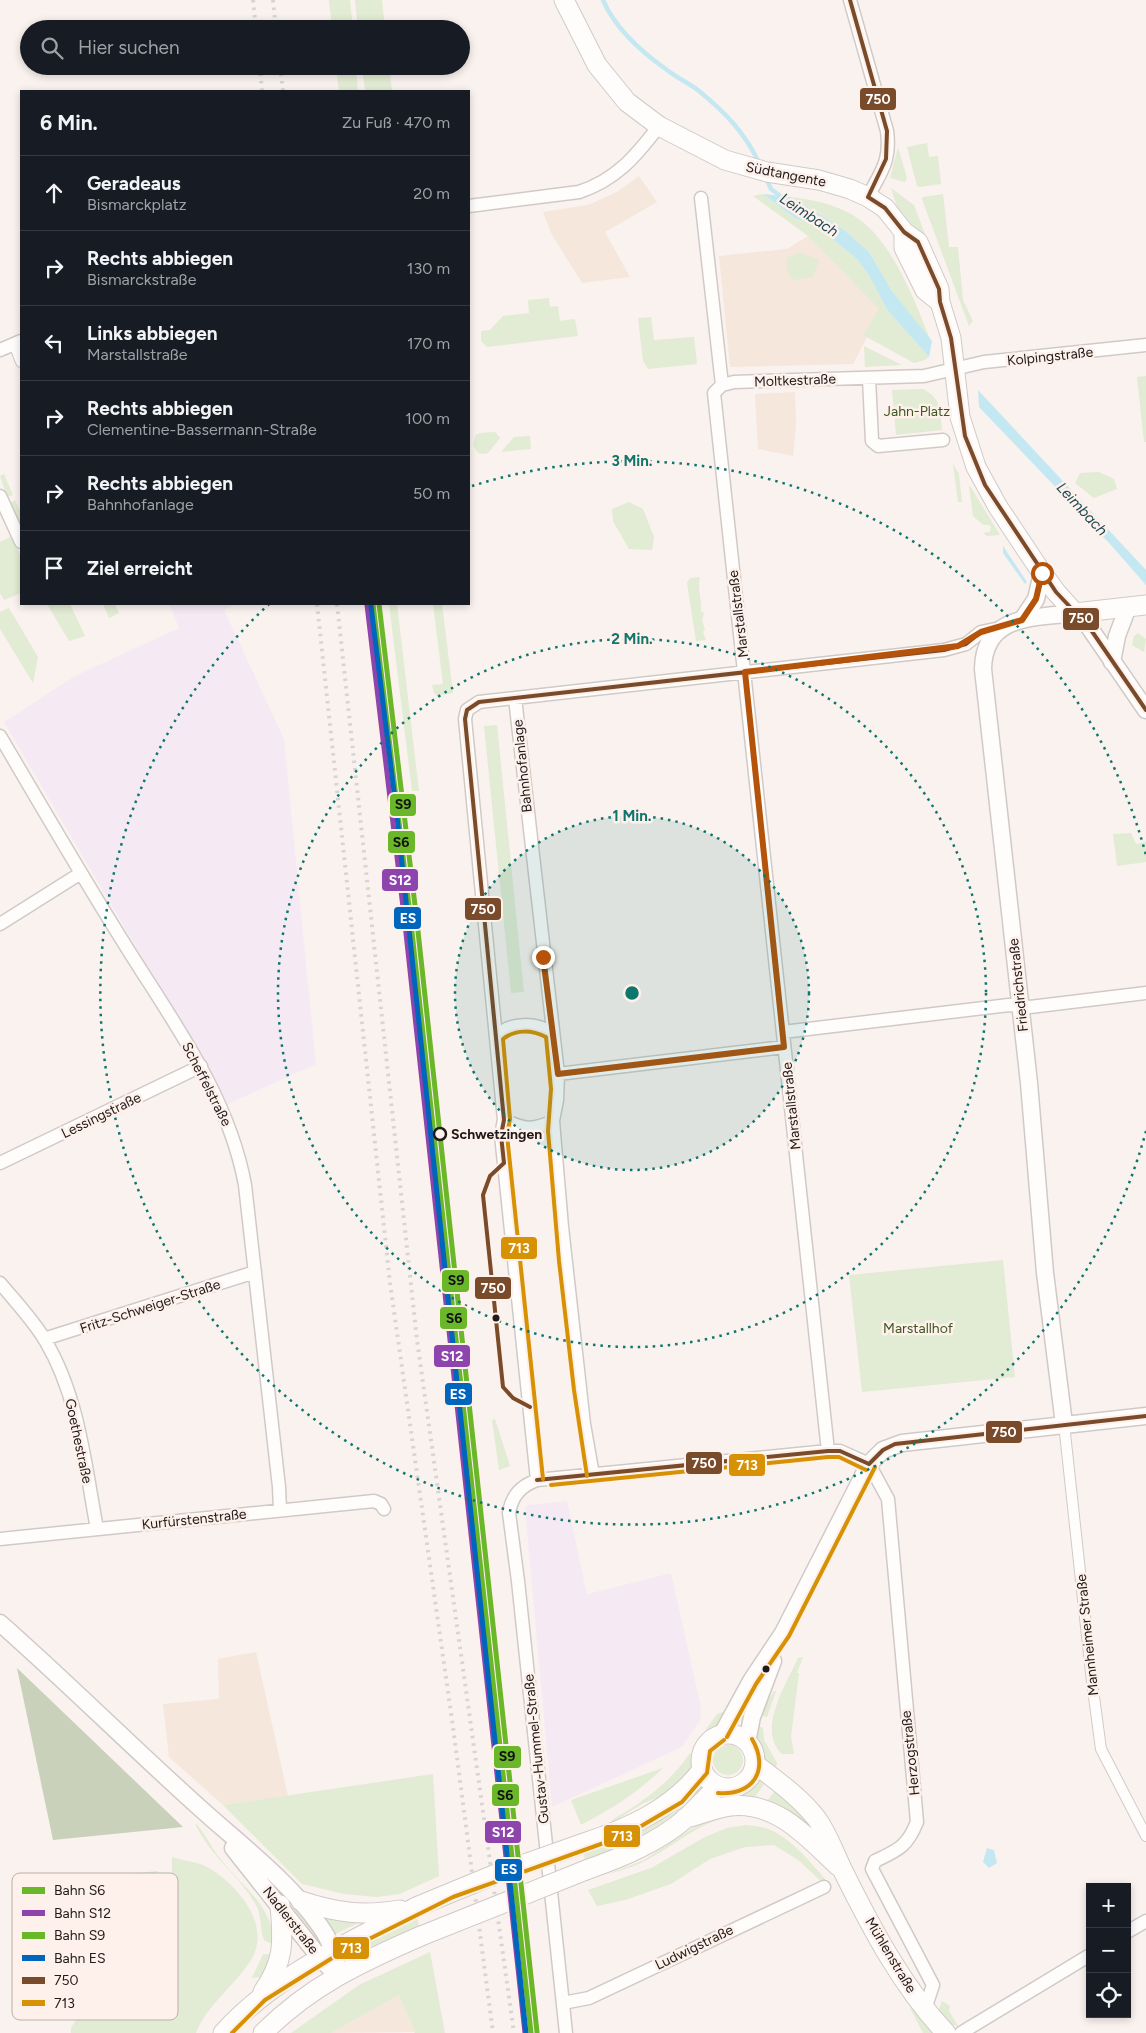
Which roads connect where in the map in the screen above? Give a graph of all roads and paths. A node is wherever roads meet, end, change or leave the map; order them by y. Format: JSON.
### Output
{"nodes":[{"id":1,"x":564,"y":0,"type":"edge"},
{"id":2,"x":850,"y":0,"type":"edge"},
{"id":3,"x":659,"y":126,"type":"junction"},
{"id":4,"x":868,"y":197,"type":"junction"},
{"id":5,"x":701,"y":198,"type":"dead end"},
{"id":6,"x":470,"y":206,"type":"edge"},
{"id":7,"x":17,"y":343,"type":"edge"},
{"id":8,"x":1146,"y":345,"type":"edge"},
{"id":9,"x":0,"y":350,"type":"edge"},
{"id":10,"x":20,"y":357,"type":"edge"},
{"id":11,"x":955,"y":369,"type":"junction"},
{"id":12,"x":869,"y":378,"type":"junction"},
{"id":13,"x":722,"y":385,"type":"junction"},
{"id":14,"x":942,"y":440,"type":"dead end"},
{"id":15,"x":0,"y":496,"type":"edge"},
{"id":16,"x":20,"y":540,"type":"edge"},
{"id":17,"x":1042,"y":573,"type":"junction"},
{"id":18,"x":1137,"y":606,"type":"edge"},
{"id":19,"x":1075,"y":613,"type":"junction"},
{"id":20,"x":1022,"y":620,"type":"junction"},
{"id":21,"x":1000,"y":628,"type":"junction"},
{"id":22,"x":1112,"y":662,"type":"junction"},
{"id":23,"x":745,"y":672,"type":"junction"},
{"id":24,"x":515,"y":698,"type":"junction"},
{"id":25,"x":1146,"y":710,"type":"edge"},
{"id":26,"x":0,"y":736,"type":"edge"},
{"id":27,"x":81,"y":873,"type":"junction"},
{"id":28,"x":0,"y":924,"type":"edge"},
{"id":29,"x":1146,"y":993,"type":"edge"},
{"id":30,"x":1020,"y":1006,"type":"junction"},
{"id":31,"x":783,"y":1032,"type":"junction"},
{"id":32,"x":552,"y":1033,"type":"junction"},
{"id":33,"x":496,"y":1036,"type":"junction"},
{"id":34,"x":784,"y":1047,"type":"junction"},
{"id":35,"x":201,"y":1066,"type":"junction"},
{"id":36,"x":558,"y":1074,"type":"junction"},
{"id":37,"x":504,"y":1120,"type":"junction"},
{"id":38,"x":553,"y":1121,"type":"junction"},
{"id":39,"x":0,"y":1163,"type":"edge"},
{"id":40,"x":255,"y":1272,"type":"junction"},
{"id":41,"x":0,"y":1283,"type":"edge"},
{"id":42,"x":44,"y":1339,"type":"junction"},
{"id":43,"x":1146,"y":1416,"type":"edge"},
{"id":44,"x":1064,"y":1424,"type":"junction"},
{"id":45,"x":828,"y":1451,"type":"junction"},
{"id":46,"x":869,"y":1464,"type":"junction"},
{"id":47,"x":593,"y":1475,"type":"junction"},
{"id":48,"x":537,"y":1480,"type":"junction"},
{"id":49,"x":384,"y":1509,"type":"dead end"},
{"id":50,"x":280,"y":1510,"type":"junction"},
{"id":51,"x":97,"y":1529,"type":"junction"},
{"id":52,"x":0,"y":1539,"type":"edge"},
{"id":53,"x":0,"y":1623,"type":"edge"},
{"id":54,"x":783,"y":1633,"type":"junction"},
{"id":55,"x":722,"y":1734,"type":"junction"},
{"id":56,"x":747,"y":1742,"type":"junction"},
{"id":57,"x":755,"y":1764,"type":"junction"},
{"id":58,"x":702,"y":1770,"type":"junction"},
{"id":59,"x":718,"y":1787,"type":"junction"},
{"id":60,"x":201,"y":1809,"type":"junction"},
{"id":61,"x":685,"y":1818,"type":"junction"},
{"id":62,"x":1146,"y":1836,"type":"edge"},
{"id":63,"x":844,"y":1872,"type":"junction"},
{"id":64,"x":824,"y":1887,"type":"dead end"},
{"id":65,"x":301,"y":1901,"type":"junction"},
{"id":66,"x":280,"y":1905,"type":"junction"},
{"id":67,"x":416,"y":1907,"type":"junction"},
{"id":68,"x":1146,"y":1921,"type":"edge"},
{"id":69,"x":1131,"y":1930,"type":"edge"},
{"id":70,"x":327,"y":1954,"type":"junction"},
{"id":71,"x":1086,"y":1957,"type":"edge"},
{"id":72,"x":338,"y":1975,"type":"junction"},
{"id":73,"x":261,"y":1995,"type":"junction"},
{"id":74,"x":563,"y":2003,"type":"junction"},
{"id":75,"x":925,"y":2010,"type":"junction"},
{"id":76,"x":223,"y":2033,"type":"edge"},
{"id":77,"x":262,"y":2033,"type":"edge"},
{"id":78,"x":566,"y":2033,"type":"edge"},
{"id":79,"x":946,"y":2033,"type":"edge"},
{"id":80,"x":961,"y":2033,"type":"edge"}],
"edges":[{"from":1,"to":3,"type":"main road","name":"Südtangente"},
{"from":2,"to":4,"type":"street"},
{"from":3,"to":4,"type":"main road","name":"Südtangente"},
{"from":3,"to":6,"type":"street"},
{"from":4,"to":11,"type":"main road","name":"Südtangente"},
{"from":5,"to":13,"type":"street","name":"Marstallstraße"},
{"from":7,"to":9,"type":"street"},
{"from":7,"to":10,"type":"street"},
{"from":8,"to":11,"type":"street","name":"Kolpingstraße"},
{"from":11,"to":12,"type":"street","name":"Moltkestraße"},
{"from":11,"to":17,"type":"main road","name":"Südtangente"},
{"from":12,"to":13,"type":"street","name":"Moltkestraße"},
{"from":12,"to":14,"type":"street"},
{"from":13,"to":23,"type":"street","name":"Marstallstraße"},
{"from":15,"to":16,"type":"street"},
{"from":17,"to":19,"type":"main road","name":"Südtangente"},
{"from":17,"to":20,"type":"street"},
{"from":18,"to":19,"type":"main road"},
{"from":18,"to":22,"type":"street"},
{"from":19,"to":20,"type":"street"},
{"from":19,"to":22,"type":"street"},
{"from":20,"to":21,"type":"street"},
{"from":21,"to":23,"type":"street"},
{"from":21,"to":30,"type":"street","name":"Friedrichstraße"},
{"from":22,"to":25,"type":"street"},
{"from":23,"to":24,"type":"street"},
{"from":23,"to":31,"type":"street","name":"Marstallstraße"},
{"from":24,"to":32,"type":"street","name":"Bahnhofanlage"},
{"from":24,"to":33,"type":"street"},
{"from":26,"to":27,"type":"street","name":"Scheffelstraße"},
{"from":27,"to":28,"type":"street"},
{"from":27,"to":35,"type":"street","name":"Scheffelstraße"},
{"from":29,"to":30,"type":"street"},
{"from":30,"to":31,"type":"street"},
{"from":30,"to":44,"type":"street","name":"Friedrichstraße"},
{"from":31,"to":34,"type":"street","name":"Marstallstraße"},
{"from":32,"to":33,"type":"street"},
{"from":32,"to":36,"type":"street","name":"Bahnhofanlage"},
{"from":33,"to":37,"type":"street"},
{"from":34,"to":36,"type":"street"},
{"from":34,"to":45,"type":"street","name":"Marstallstraße"},
{"from":35,"to":39,"type":"street","name":"Lessingstraße"},
{"from":35,"to":40,"type":"street","name":"Scheffelstraße"},
{"from":36,"to":38,"type":"street","name":"Bahnhofanlage"},
{"from":37,"to":38,"type":"street"},
{"from":37,"to":48,"type":"street"},
{"from":38,"to":47,"type":"street","name":"Bahnhofanlage"},
{"from":40,"to":42,"type":"street","name":"Fritz-Schweiger-Straße"},
{"from":40,"to":50,"type":"street","name":"Scheffelstraße"},
{"from":41,"to":42,"type":"street","name":"Goethestraße"},
{"from":42,"to":51,"type":"street","name":"Goethestraße"},
{"from":43,"to":44,"type":"street"},
{"from":44,"to":46,"type":"street"},
{"from":44,"to":62,"type":"street","name":"Mannheimer Straße"},
{"from":45,"to":46,"type":"street"},
{"from":45,"to":47,"type":"street"},
{"from":46,"to":54,"type":"street"},
{"from":46,"to":75,"type":"street","name":"Herzogstraße"},
{"from":47,"to":48,"type":"street"},
{"from":48,"to":74,"type":"street","name":"Gustav-Hummel-Straße"},
{"from":49,"to":50,"type":"street","name":"Kurfürstenstraße"},
{"from":50,"to":51,"type":"street","name":"Kurfürstenstraße"},
{"from":51,"to":52,"type":"street","name":"Kurfürstenstraße"},
{"from":53,"to":60,"type":"street","name":"Nadlerstraße"},
{"from":54,"to":55,"type":"street"},
{"from":54,"to":56,"type":"street"},
{"from":55,"to":56,"type":"main road"},
{"from":55,"to":58,"type":"main road"},
{"from":56,"to":57,"type":"main road"},
{"from":57,"to":59,"type":"main road"},
{"from":57,"to":63,"type":"main road","name":"Mühlenstraße"},
{"from":58,"to":59,"type":"main road"},
{"from":58,"to":67,"type":"main road","bridge":true},
{"from":59,"to":61,"type":"main road"},
{"from":60,"to":65,"type":"street","name":"Nadlerstraße"},
{"from":60,"to":66,"type":"street","name":"Nadlerstraße"},
{"from":61,"to":63,"type":"main road","name":"Mühlenstraße"},
{"from":61,"to":72,"type":"main road","bridge":true},
{"from":63,"to":75,"type":"main road","name":"Mühlenstraße"},
{"from":64,"to":74,"type":"street","name":"Ludwigstraße"},
{"from":65,"to":67,"type":"main road"},
{"from":65,"to":70,"type":"street","name":"Nadlerstraße"},
{"from":66,"to":70,"type":"street","name":"Nadlerstraße"},
{"from":66,"to":73,"type":"main road"},
{"from":67,"to":70,"type":"main road"},
{"from":68,"to":69,"type":"street"},
{"from":70,"to":72,"type":"street","name":"Nadlerstraße"},
{"from":70,"to":73,"type":"main road"},
{"from":71,"to":80,"type":"street"},
{"from":72,"to":77,"type":"main road"},
{"from":73,"to":76,"type":"main road"},
{"from":74,"to":78,"type":"street","name":"Gustav-Hummel-Straße"},
{"from":75,"to":79,"type":"main road","name":"Mühlenstraße"}]}
